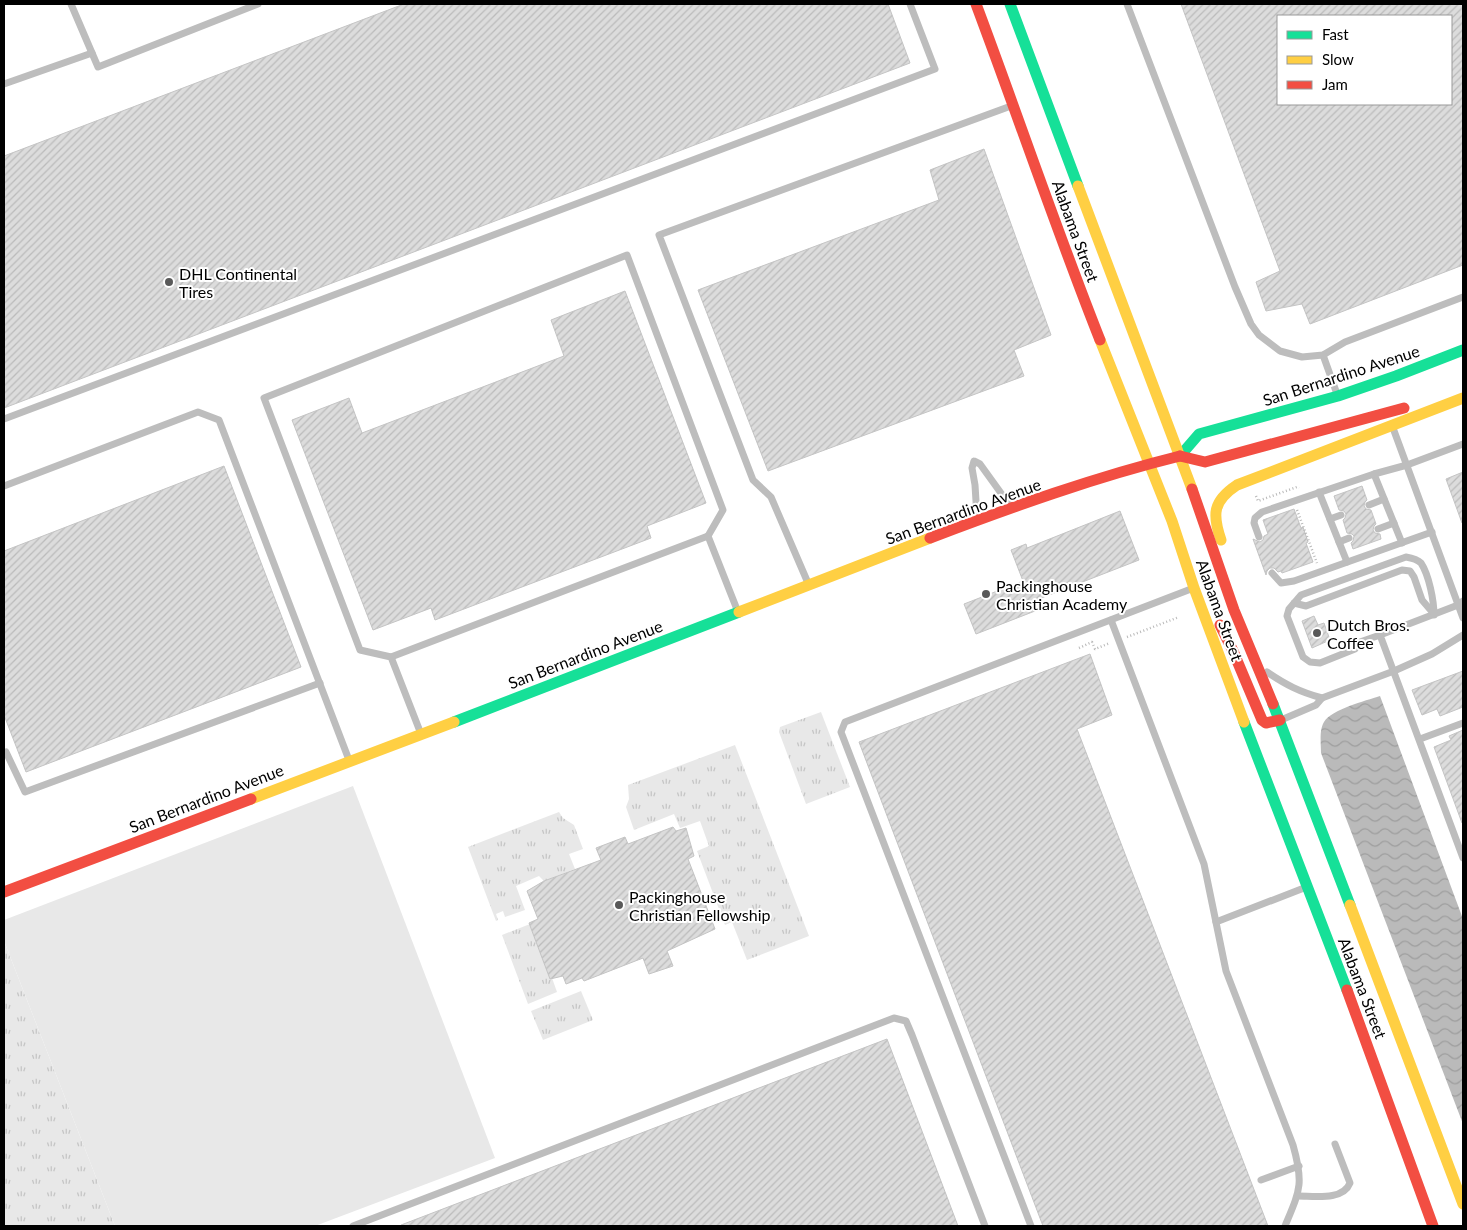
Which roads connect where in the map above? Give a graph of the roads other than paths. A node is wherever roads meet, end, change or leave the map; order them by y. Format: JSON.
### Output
{"nodes":[{"id":1,"x":71,"y":4,"type":"edge"},
{"id":2,"x":258,"y":4,"type":"edge"},
{"id":3,"x":910,"y":4,"type":"edge"},
{"id":4,"x":976,"y":4,"type":"edge"},
{"id":5,"x":1010,"y":4,"type":"edge"},
{"id":6,"x":1127,"y":4,"type":"edge"},
{"id":7,"x":92,"y":53,"type":"junction"},
{"id":8,"x":4,"y":84,"type":"edge"},
{"id":9,"x":1014,"y":105,"type":"junction"},
{"id":10,"x":1463,"y":297,"type":"edge"},
{"id":11,"x":1463,"y":350,"type":"edge"},
{"id":12,"x":1324,"y":355,"type":"junction"},
{"id":13,"x":1463,"y":389,"type":"edge"},
{"id":14,"x":1338,"y":396,"type":"junction"},
{"id":15,"x":1463,"y":398,"type":"edge"},
{"id":16,"x":4,"y":419,"type":"edge"},
{"id":17,"x":1392,"y":425,"type":"junction"},
{"id":18,"x":1463,"y":444,"type":"edge"},
{"id":19,"x":1180,"y":456,"type":"junction"},
{"id":20,"x":1148,"y":464,"type":"junction"},
{"id":21,"x":1407,"y":465,"type":"junction"},
{"id":22,"x":1374,"y":474,"type":"junction"},
{"id":23,"x":4,"y":486,"type":"edge"},
{"id":24,"x":1319,"y":492,"type":"junction"},
{"id":25,"x":1384,"y":499,"type":"junction"},
{"id":26,"x":1369,"y":505,"type":"dead end"},
{"id":27,"x":1013,"y":509,"type":"junction"},
{"id":28,"x":1341,"y":515,"type":"dead end"},
{"id":29,"x":1330,"y":519,"type":"junction"},
{"id":30,"x":977,"y":520,"type":"junction"},
{"id":31,"x":1394,"y":523,"type":"junction"},
{"id":32,"x":1378,"y":529,"type":"dead end"},
{"id":33,"x":1432,"y":532,"type":"junction"},
{"id":34,"x":708,"y":536,"type":"junction"},
{"id":35,"x":1259,"y":538,"type":"dead end"},
{"id":36,"x":1349,"y":538,"type":"dead end"},
{"id":37,"x":1339,"y":542,"type":"junction"},
{"id":38,"x":1402,"y":542,"type":"junction"},
{"id":39,"x":1347,"y":562,"type":"junction"},
{"id":40,"x":1231,"y":567,"type":"dead end"},
{"id":41,"x":1272,"y":574,"type":"dead end"},
{"id":42,"x":1238,"y":584,"type":"dead end"},
{"id":43,"x":809,"y":586,"type":"junction"},
{"id":44,"x":1194,"y":588,"type":"junction"},
{"id":45,"x":1294,"y":603,"type":"junction"},
{"id":46,"x":1461,"y":603,"type":"edge"},
{"id":47,"x":1234,"y":610,"type":"junction"},
{"id":48,"x":738,"y":613,"type":"junction"},
{"id":49,"x":1434,"y":614,"type":"junction"},
{"id":50,"x":1463,"y":618,"type":"edge"},
{"id":51,"x":1110,"y":620,"type":"junction"},
{"id":52,"x":1380,"y":635,"type":"junction"},
{"id":53,"x":1463,"y":635,"type":"edge"},
{"id":54,"x":391,"y":658,"type":"junction"},
{"id":55,"x":1255,"y":663,"type":"junction"},
{"id":56,"x":1394,"y":671,"type":"junction"},
{"id":57,"x":320,"y":683,"type":"junction"},
{"id":58,"x":1322,"y":698,"type":"junction"},
{"id":59,"x":1280,"y":720,"type":"junction"},
{"id":60,"x":1463,"y":723,"type":"edge"},
{"id":61,"x":421,"y":734,"type":"junction"},
{"id":62,"x":1420,"y":739,"type":"junction"},
{"id":63,"x":5,"y":750,"type":"edge"},
{"id":64,"x":350,"y":762,"type":"junction"},
{"id":65,"x":1463,"y":858,"type":"edge"},
{"id":66,"x":1307,"y":886,"type":"junction"},
{"id":67,"x":4,"y":892,"type":"edge"},
{"id":68,"x":1216,"y":922,"type":"junction"},
{"id":69,"x":1335,"y":1144,"type":"dead end"},
{"id":70,"x":1299,"y":1166,"type":"junction"},
{"id":71,"x":1261,"y":1180,"type":"dead end"},
{"id":72,"x":1298,"y":1196,"type":"junction"},
{"id":73,"x":1463,"y":1204,"type":"edge"},
{"id":74,"x":353,"y":1226,"type":"edge"},
{"id":75,"x":985,"y":1226,"type":"edge"},
{"id":76,"x":1031,"y":1226,"type":"edge"},
{"id":77,"x":1284,"y":1226,"type":"edge"},
{"id":78,"x":1434,"y":1226,"type":"edge"}],
"edges":[{"from":1,"to":7,"type":"lane"},
{"from":2,"to":7,"type":"lane"},
{"from":3,"to":16,"type":"lane"},
{"from":4,"to":9,"type":"main road","name":"Alabama Street"},
{"from":5,"to":19,"type":"main road","name":"Alabama Street"},
{"from":6,"to":12,"type":"lane"},
{"from":7,"to":8,"type":"lane"},
{"from":9,"to":20,"type":"main road","name":"Alabama Street"},
{"from":9,"to":43,"type":"lane"},
{"from":10,"to":12,"type":"lane"},
{"from":11,"to":14,"type":"main road","name":"San Bernardino Avenue"},
{"from":12,"to":14,"type":"lane"},
{"from":13,"to":19,"type":"main road","name":"San Bernardino Avenue"},
{"from":14,"to":19,"type":"main road","name":"San Bernardino Avenue"},
{"from":15,"to":17,"type":"main road"},
{"from":17,"to":21,"type":"lane"},
{"from":17,"to":40,"type":"main road"},
{"from":18,"to":21,"type":"lane"},
{"from":19,"to":20,"type":"main road","name":"San Bernardino Avenue"},
{"from":19,"to":47,"type":"main road","name":"Alabama Street"},
{"from":20,"to":27,"type":"main road","name":"San Bernardino Avenue"},
{"from":20,"to":44,"type":"main road","name":"Alabama Street"},
{"from":21,"to":22,"type":"lane"},
{"from":21,"to":33,"type":"lane"},
{"from":22,"to":24,"type":"lane"},
{"from":22,"to":25,"type":"lane"},
{"from":23,"to":57,"type":"lane"},
{"from":24,"to":29,"type":"lane"},
{"from":24,"to":35,"type":"lane"},
{"from":25,"to":26,"type":"lane"},
{"from":25,"to":31,"type":"lane"},
{"from":27,"to":30,"type":"main road","name":"San Bernardino Avenue"},
{"from":27,"to":30,"type":"lane"},
{"from":28,"to":29,"type":"lane"},
{"from":29,"to":37,"type":"lane"},
{"from":30,"to":43,"type":"main road","name":"San Bernardino Avenue"},
{"from":31,"to":32,"type":"lane"},
{"from":31,"to":38,"type":"lane"},
{"from":33,"to":38,"type":"lane"},
{"from":33,"to":46,"type":"lane"},
{"from":34,"to":48,"type":"lane"},
{"from":34,"to":54,"type":"lane"},
{"from":34,"to":54,"type":"lane"},
{"from":36,"to":37,"type":"lane"},
{"from":37,"to":39,"type":"lane"},
{"from":38,"to":39,"type":"lane"},
{"from":39,"to":41,"type":"lane"},
{"from":42,"to":47,"type":"main road"},
{"from":43,"to":48,"type":"main road","name":"San Bernardino Avenue"},
{"from":44,"to":51,"type":"lane"},
{"from":44,"to":59,"type":"main road"},
{"from":44,"to":66,"type":"main road","name":"Alabama Street"},
{"from":45,"to":49,"type":"lane"},
{"from":45,"to":49,"type":"lane"},
{"from":45,"to":52,"type":"lane"},
{"from":46,"to":49,"type":"lane"},
{"from":46,"to":50,"type":"lane"},
{"from":47,"to":55,"type":"main road","name":"Alabama Street"},
{"from":48,"to":61,"type":"main road","name":"San Bernardino Avenue"},
{"from":49,"to":52,"type":"lane"},
{"from":51,"to":68,"type":"lane"},
{"from":51,"to":76,"type":"lane"},
{"from":52,"to":56,"type":"lane"},
{"from":53,"to":56,"type":"lane"},
{"from":54,"to":61,"type":"lane"},
{"from":55,"to":58,"type":"lane"},
{"from":55,"to":59,"type":"main road","name":"Alabama Street"},
{"from":56,"to":58,"type":"lane"},
{"from":56,"to":62,"type":"lane"},
{"from":57,"to":63,"type":"lane"},
{"from":57,"to":64,"type":"lane"},
{"from":58,"to":59,"type":"lane"},
{"from":59,"to":73,"type":"main road","name":"Alabama Street"},
{"from":60,"to":62,"type":"lane"},
{"from":61,"to":64,"type":"main road","name":"San Bernardino Avenue"},
{"from":62,"to":65,"type":"lane"},
{"from":64,"to":67,"type":"main road","name":"San Bernardino Avenue"},
{"from":66,"to":68,"type":"lane"},
{"from":66,"to":78,"type":"main road","name":"Alabama Street"},
{"from":68,"to":70,"type":"lane"},
{"from":69,"to":72,"type":"lane"},
{"from":70,"to":71,"type":"lane"},
{"from":70,"to":72,"type":"lane"},
{"from":72,"to":77,"type":"lane"},
{"from":74,"to":75,"type":"lane"}]}
